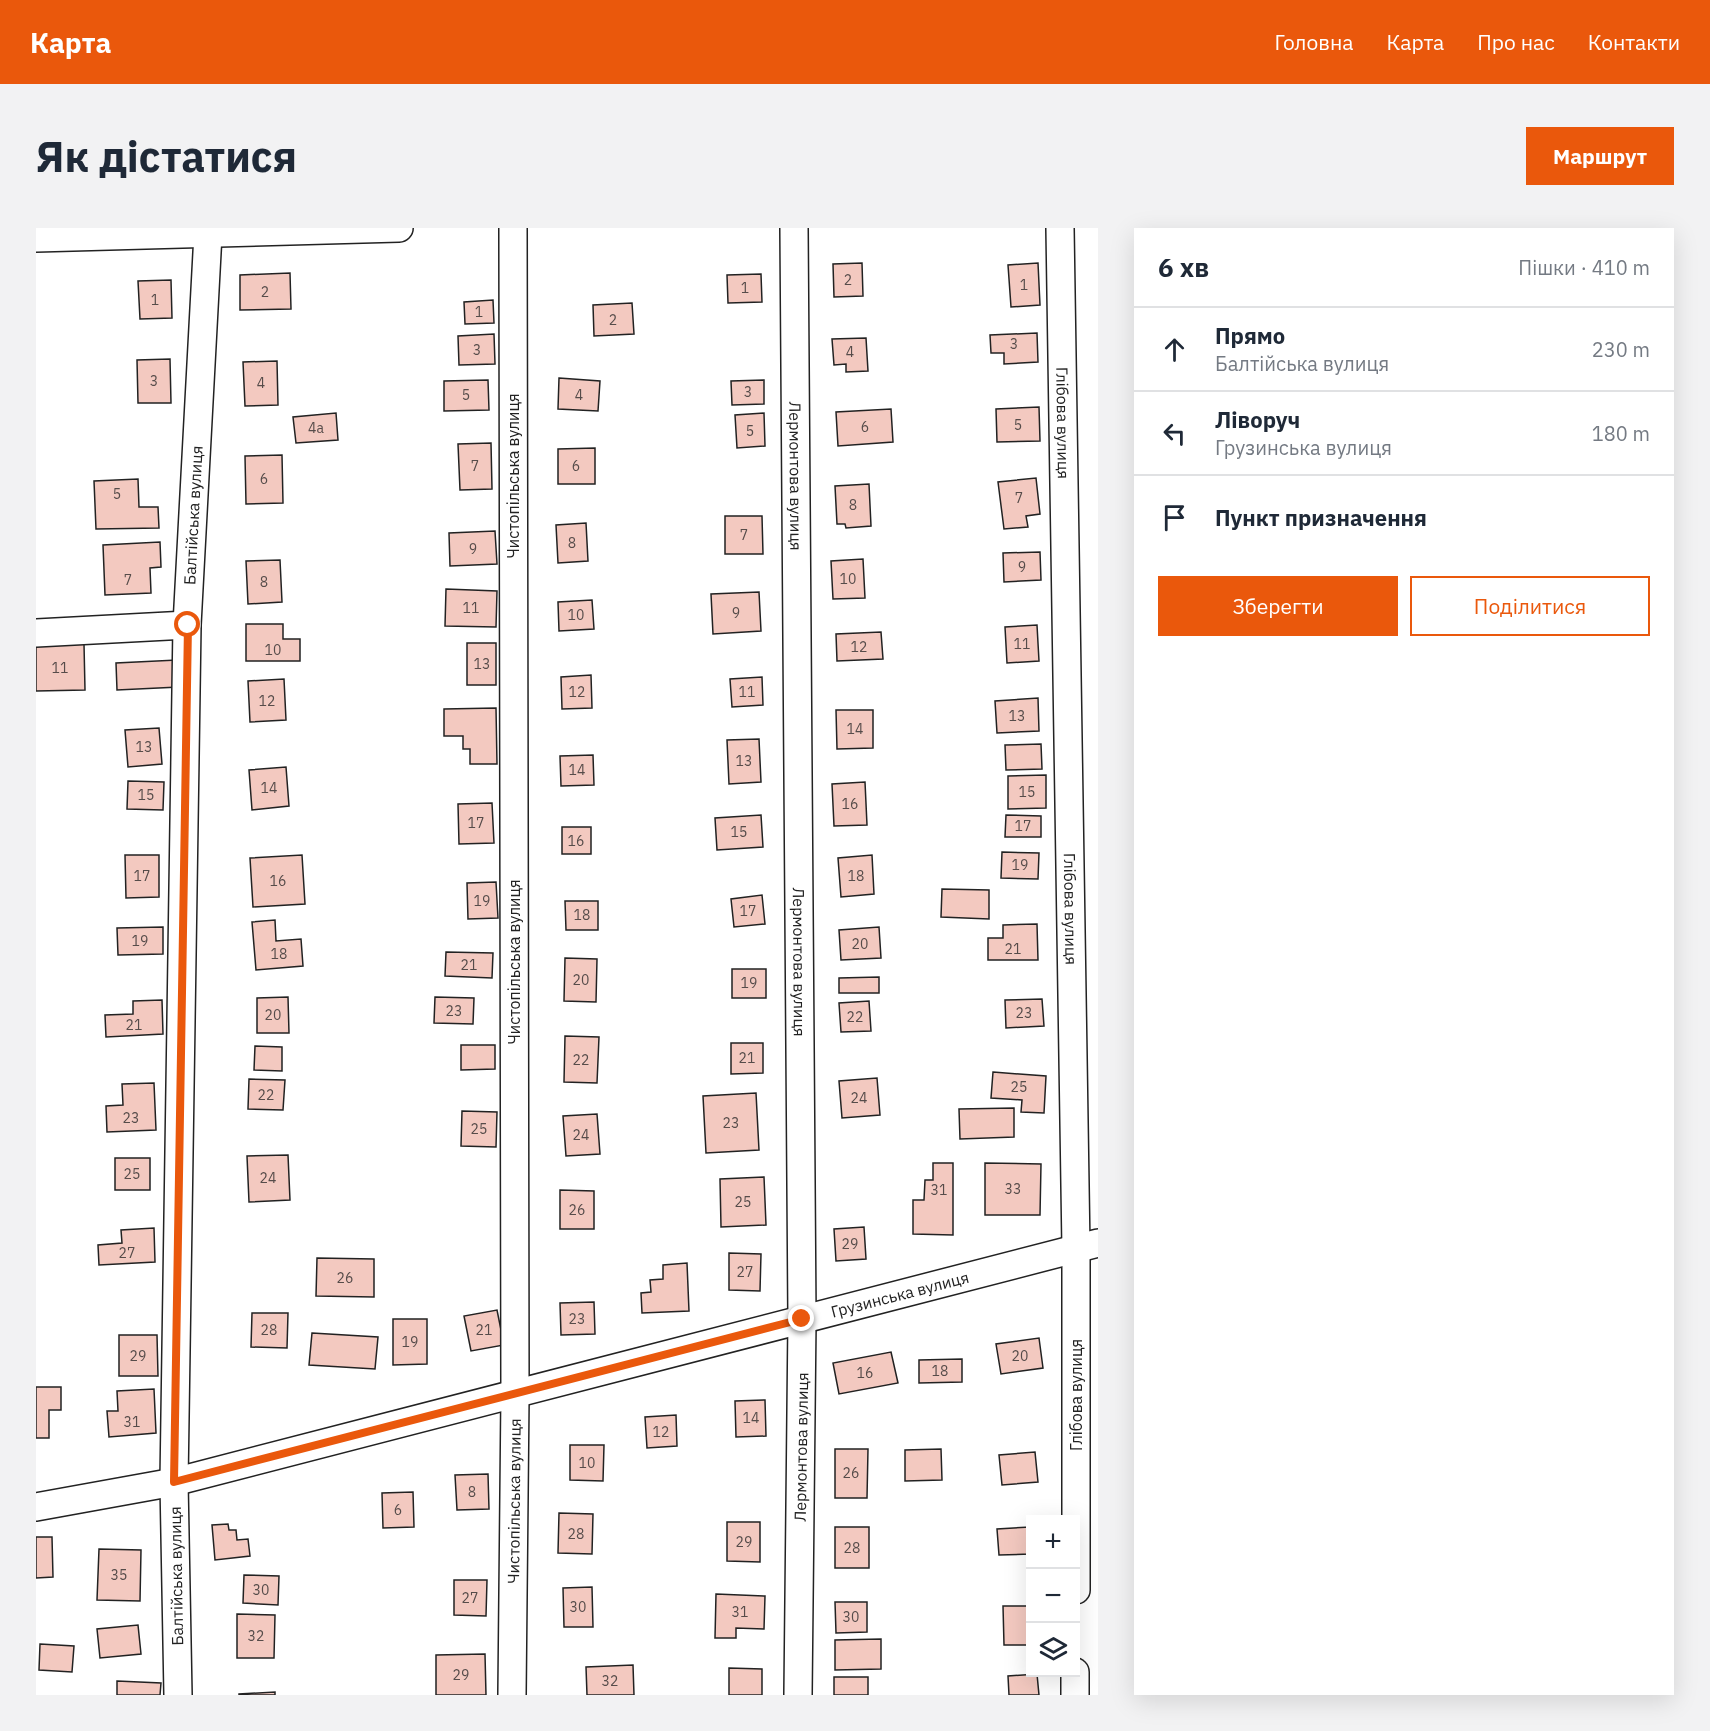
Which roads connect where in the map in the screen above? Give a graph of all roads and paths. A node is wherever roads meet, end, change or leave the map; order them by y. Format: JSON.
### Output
{"nodes":[{"id":1,"x":399,"y":228,"type":"edge"},
{"id":2,"x":513,"y":228,"type":"edge"},
{"id":3,"x":794,"y":228,"type":"edge"},
{"id":4,"x":1060,"y":228,"type":"edge"},
{"id":5,"x":239,"y":230,"type":"edge"},
{"id":6,"x":208,"y":234,"type":"junction"},
{"id":7,"x":36,"y":238,"type":"edge"},
{"id":8,"x":188,"y":625,"type":"junction"},
{"id":9,"x":36,"y":633,"type":"edge"},
{"id":10,"x":1087,"y":1246,"type":"edge"},
{"id":11,"x":802,"y":1319,"type":"junction"},
{"id":12,"x":515,"y":1395,"type":"junction"},
{"id":13,"x":174,"y":1482,"type":"junction"},
{"id":14,"x":36,"y":1507,"type":"edge"},
{"id":15,"x":1077,"y":1569,"type":"edge"},
{"id":16,"x":1075,"y":1677,"type":"edge"},
{"id":17,"x":178,"y":1695,"type":"edge"},
{"id":18,"x":512,"y":1695,"type":"edge"},
{"id":19,"x":798,"y":1695,"type":"edge"},
{"id":20,"x":1075,"y":1695,"type":"edge"}],
"edges":[{"from":1,"to":5,"type":"street"},
{"from":2,"to":12,"type":"street","name":"Чистопільська вулиця"},
{"from":3,"to":11,"type":"street","name":"Лермонтова вулиця"},
{"from":4,"to":10,"type":"street","name":"Глібова вулиця"},
{"from":5,"to":6,"type":"street"},
{"from":6,"to":7,"type":"street"},
{"from":6,"to":8,"type":"street","name":"Балтійська вулиця"},
{"from":8,"to":9,"type":"street"},
{"from":8,"to":13,"type":"street","name":"Балтійська вулиця"},
{"from":10,"to":11,"type":"street","name":"Грузинська вулиця"},
{"from":10,"to":15,"type":"street","name":"Глібова вулиця"},
{"from":11,"to":12,"type":"street","name":"Грузинська вулиця"},
{"from":11,"to":19,"type":"street","name":"Лермонтова вулиця"},
{"from":12,"to":13,"type":"street","name":"Грузинська вулиця"},
{"from":12,"to":18,"type":"street","name":"Чистопільська вулиця"},
{"from":13,"to":14,"type":"street","name":"Грузинська вулиця"},
{"from":13,"to":17,"type":"street","name":"Балтійська вулиця"},
{"from":16,"to":20,"type":"street"}]}
